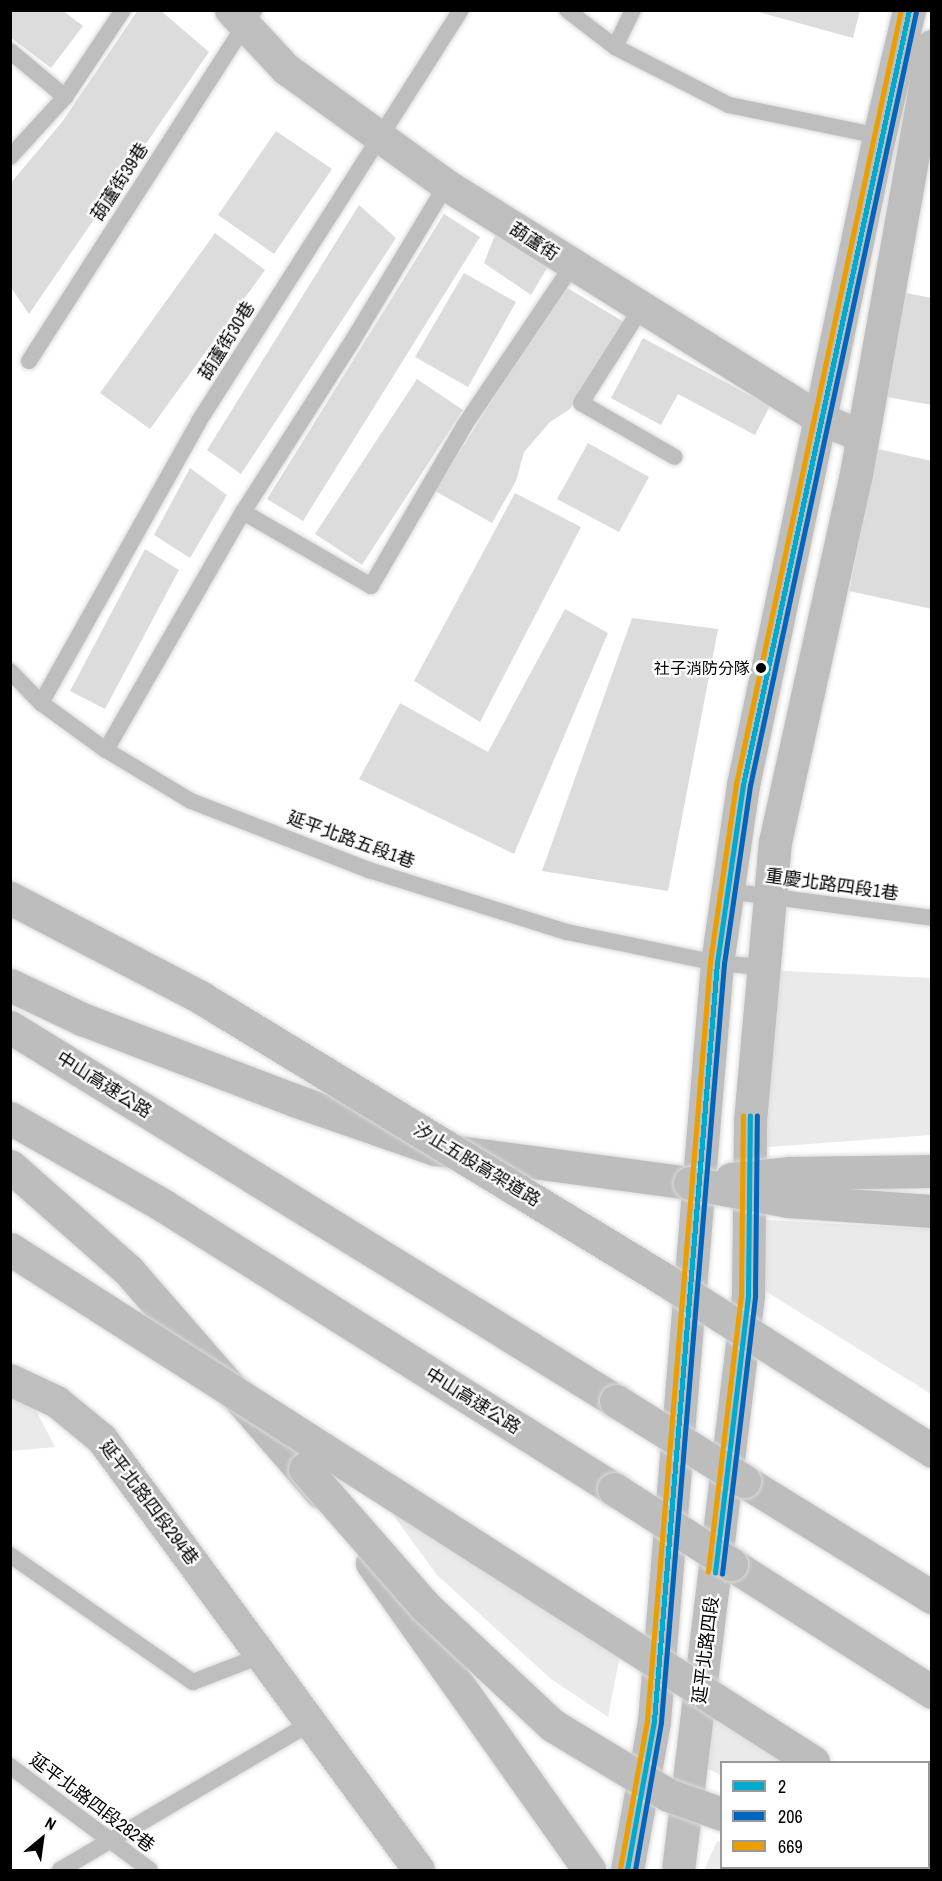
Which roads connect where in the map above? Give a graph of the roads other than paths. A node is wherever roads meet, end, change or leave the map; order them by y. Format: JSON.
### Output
{"nodes":[{"id":1,"x":123,"y":10,"type":"edge"},
{"id":2,"x":461,"y":10,"type":"edge"},
{"id":3,"x":567,"y":10,"type":"edge"},
{"id":4,"x":633,"y":10,"type":"edge"},
{"id":5,"x":909,"y":10,"type":"edge"},
{"id":6,"x":243,"y":15,"type":"edge"},
{"id":7,"x":615,"y":46,"type":"junction"},
{"id":8,"x":932,"y":46,"type":"edge"},
{"id":9,"x":10,"y":51,"type":"edge"},
{"id":10,"x":65,"y":97,"type":"junction"},
{"id":11,"x":879,"y":136,"type":"junction"},
{"id":12,"x":379,"y":137,"type":"junction"},
{"id":13,"x":17,"y":140,"type":"edge"},
{"id":14,"x":10,"y":157,"type":"edge"},
{"id":15,"x":446,"y":184,"type":"junction"},
{"id":16,"x":572,"y":266,"type":"junction"},
{"id":17,"x":29,"y":361,"type":"dead end"},
{"id":18,"x":819,"y":418,"type":"junction"},
{"id":19,"x":863,"y":437,"type":"junction"},
{"id":20,"x":675,"y":457,"type":"dead end"},
{"id":21,"x":243,"y":512,"type":"junction"},
{"id":22,"x":10,"y":671,"type":"edge"},
{"id":23,"x":41,"y":703,"type":"junction"},
{"id":24,"x":106,"y":750,"type":"junction"},
{"id":25,"x":728,"y":891,"type":"junction"},
{"id":26,"x":769,"y":896,"type":"junction"},
{"id":27,"x":10,"y":898,"type":"edge"},
{"id":28,"x":932,"y":918,"type":"edge"},
{"id":29,"x":717,"y":963,"type":"junction"},
{"id":30,"x":761,"y":967,"type":"junction"},
{"id":31,"x":10,"y":985,"type":"edge"},
{"id":32,"x":10,"y":1027,"type":"edge"},
{"id":33,"x":10,"y":1118,"type":"edge"},
{"id":34,"x":10,"y":1166,"type":"edge"},
{"id":35,"x":932,"y":1171,"type":"edge"},
{"id":36,"x":690,"y":1183,"type":"junction"},
{"id":37,"x":932,"y":1211,"type":"edge"},
{"id":38,"x":10,"y":1249,"type":"edge"},
{"id":39,"x":10,"y":1380,"type":"edge"},
{"id":40,"x":932,"y":1451,"type":"edge"},
{"id":41,"x":305,"y":1469,"type":"junction"},
{"id":42,"x":10,"y":1555,"type":"edge"},
{"id":43,"x":932,"y":1597,"type":"edge"},
{"id":44,"x":262,"y":1655,"type":"junction"},
{"id":45,"x":932,"y":1692,"type":"edge"},
{"id":46,"x":312,"y":1723,"type":"junction"},
{"id":47,"x":811,"y":1761,"type":"edge"},
{"id":48,"x":10,"y":1766,"type":"edge"},
{"id":49,"x":720,"y":1813,"type":"edge"},
{"id":50,"x":107,"y":1840,"type":"junction"},
{"id":51,"x":60,"y":1870,"type":"edge"},
{"id":52,"x":150,"y":1870,"type":"edge"},
{"id":53,"x":419,"y":1870,"type":"edge"},
{"id":54,"x":589,"y":1870,"type":"edge"},
{"id":55,"x":627,"y":1870,"type":"edge"},
{"id":56,"x":678,"y":1870,"type":"edge"}],
"edges":[{"from":1,"to":10,"type":"lane"},
{"from":2,"to":12,"type":"lane","name":"葫蘆街30巷"},
{"from":3,"to":7,"type":"lane"},
{"from":4,"to":7,"type":"lane"},
{"from":5,"to":11,"type":"street"},
{"from":6,"to":12,"type":"street","name":"葫蘆街"},
{"from":6,"to":17,"type":"lane","name":"葫蘆街39巷"},
{"from":7,"to":11,"type":"lane"},
{"from":8,"to":19,"type":"street","name":"延平北路四段"},
{"from":9,"to":10,"type":"lane"},
{"from":10,"to":13,"type":"lane"},
{"from":11,"to":18,"type":"street"},
{"from":12,"to":15,"type":"street","name":"葫蘆街"},
{"from":12,"to":23,"type":"lane","name":"葫蘆街30巷"},
{"from":13,"to":14,"type":"lane"},
{"from":15,"to":16,"type":"street","name":"葫蘆街"},
{"from":15,"to":21,"type":"lane"},
{"from":16,"to":18,"type":"street","name":"葫蘆街"},
{"from":16,"to":20,"type":"lane"},
{"from":16,"to":21,"type":"lane"},
{"from":18,"to":19,"type":"street","name":"葫蘆街"},
{"from":18,"to":25,"type":"street"},
{"from":19,"to":26,"type":"street","name":"延平北路四段"},
{"from":21,"to":24,"type":"lane"},
{"from":22,"to":23,"type":"lane","name":"延平北路五段1巷"},
{"from":23,"to":24,"type":"lane","name":"延平北路五段1巷"},
{"from":24,"to":29,"type":"lane","name":"延平北路五段1巷"},
{"from":25,"to":26,"type":"lane","name":"重慶北路四段1巷"},
{"from":25,"to":29,"type":"street"},
{"from":26,"to":28,"type":"lane","name":"重慶北路四段1巷"},
{"from":26,"to":30,"type":"street","name":"延平北路四段"},
{"from":27,"to":40,"type":"highway","name":"汐止五股高架道路","bridge":true},
{"from":29,"to":30,"type":"lane","name":"延平北路五段1巷"},
{"from":29,"to":55,"type":"street"},
{"from":30,"to":56,"type":"street","name":"延平北路四段"},
{"from":31,"to":36,"type":"highway","bridge":true},
{"from":32,"to":43,"type":"highway","name":"中山高速公路","bridge":true},
{"from":33,"to":45,"type":"highway","name":"中山高速公路","bridge":true},
{"from":34,"to":41,"type":"highway"},
{"from":35,"to":36,"type":"highway","bridge":true},
{"from":36,"to":37,"type":"highway","bridge":true},
{"from":38,"to":47,"type":"highway","bridge":true},
{"from":39,"to":44,"type":"street","name":"延平北路四段294巷"},
{"from":41,"to":49,"type":"highway","bridge":true},
{"from":41,"to":54,"type":"highway","bridge":true},
{"from":42,"to":44,"type":"lane"},
{"from":44,"to":46,"type":"street","name":"延平北路四段294巷"},
{"from":46,"to":50,"type":"lane"},
{"from":46,"to":53,"type":"street","name":"延平北路四段294巷"},
{"from":48,"to":50,"type":"lane","name":"延平北路四段282巷"},
{"from":50,"to":51,"type":"lane"},
{"from":50,"to":52,"type":"lane","name":"延平北路四段282巷"}]}
